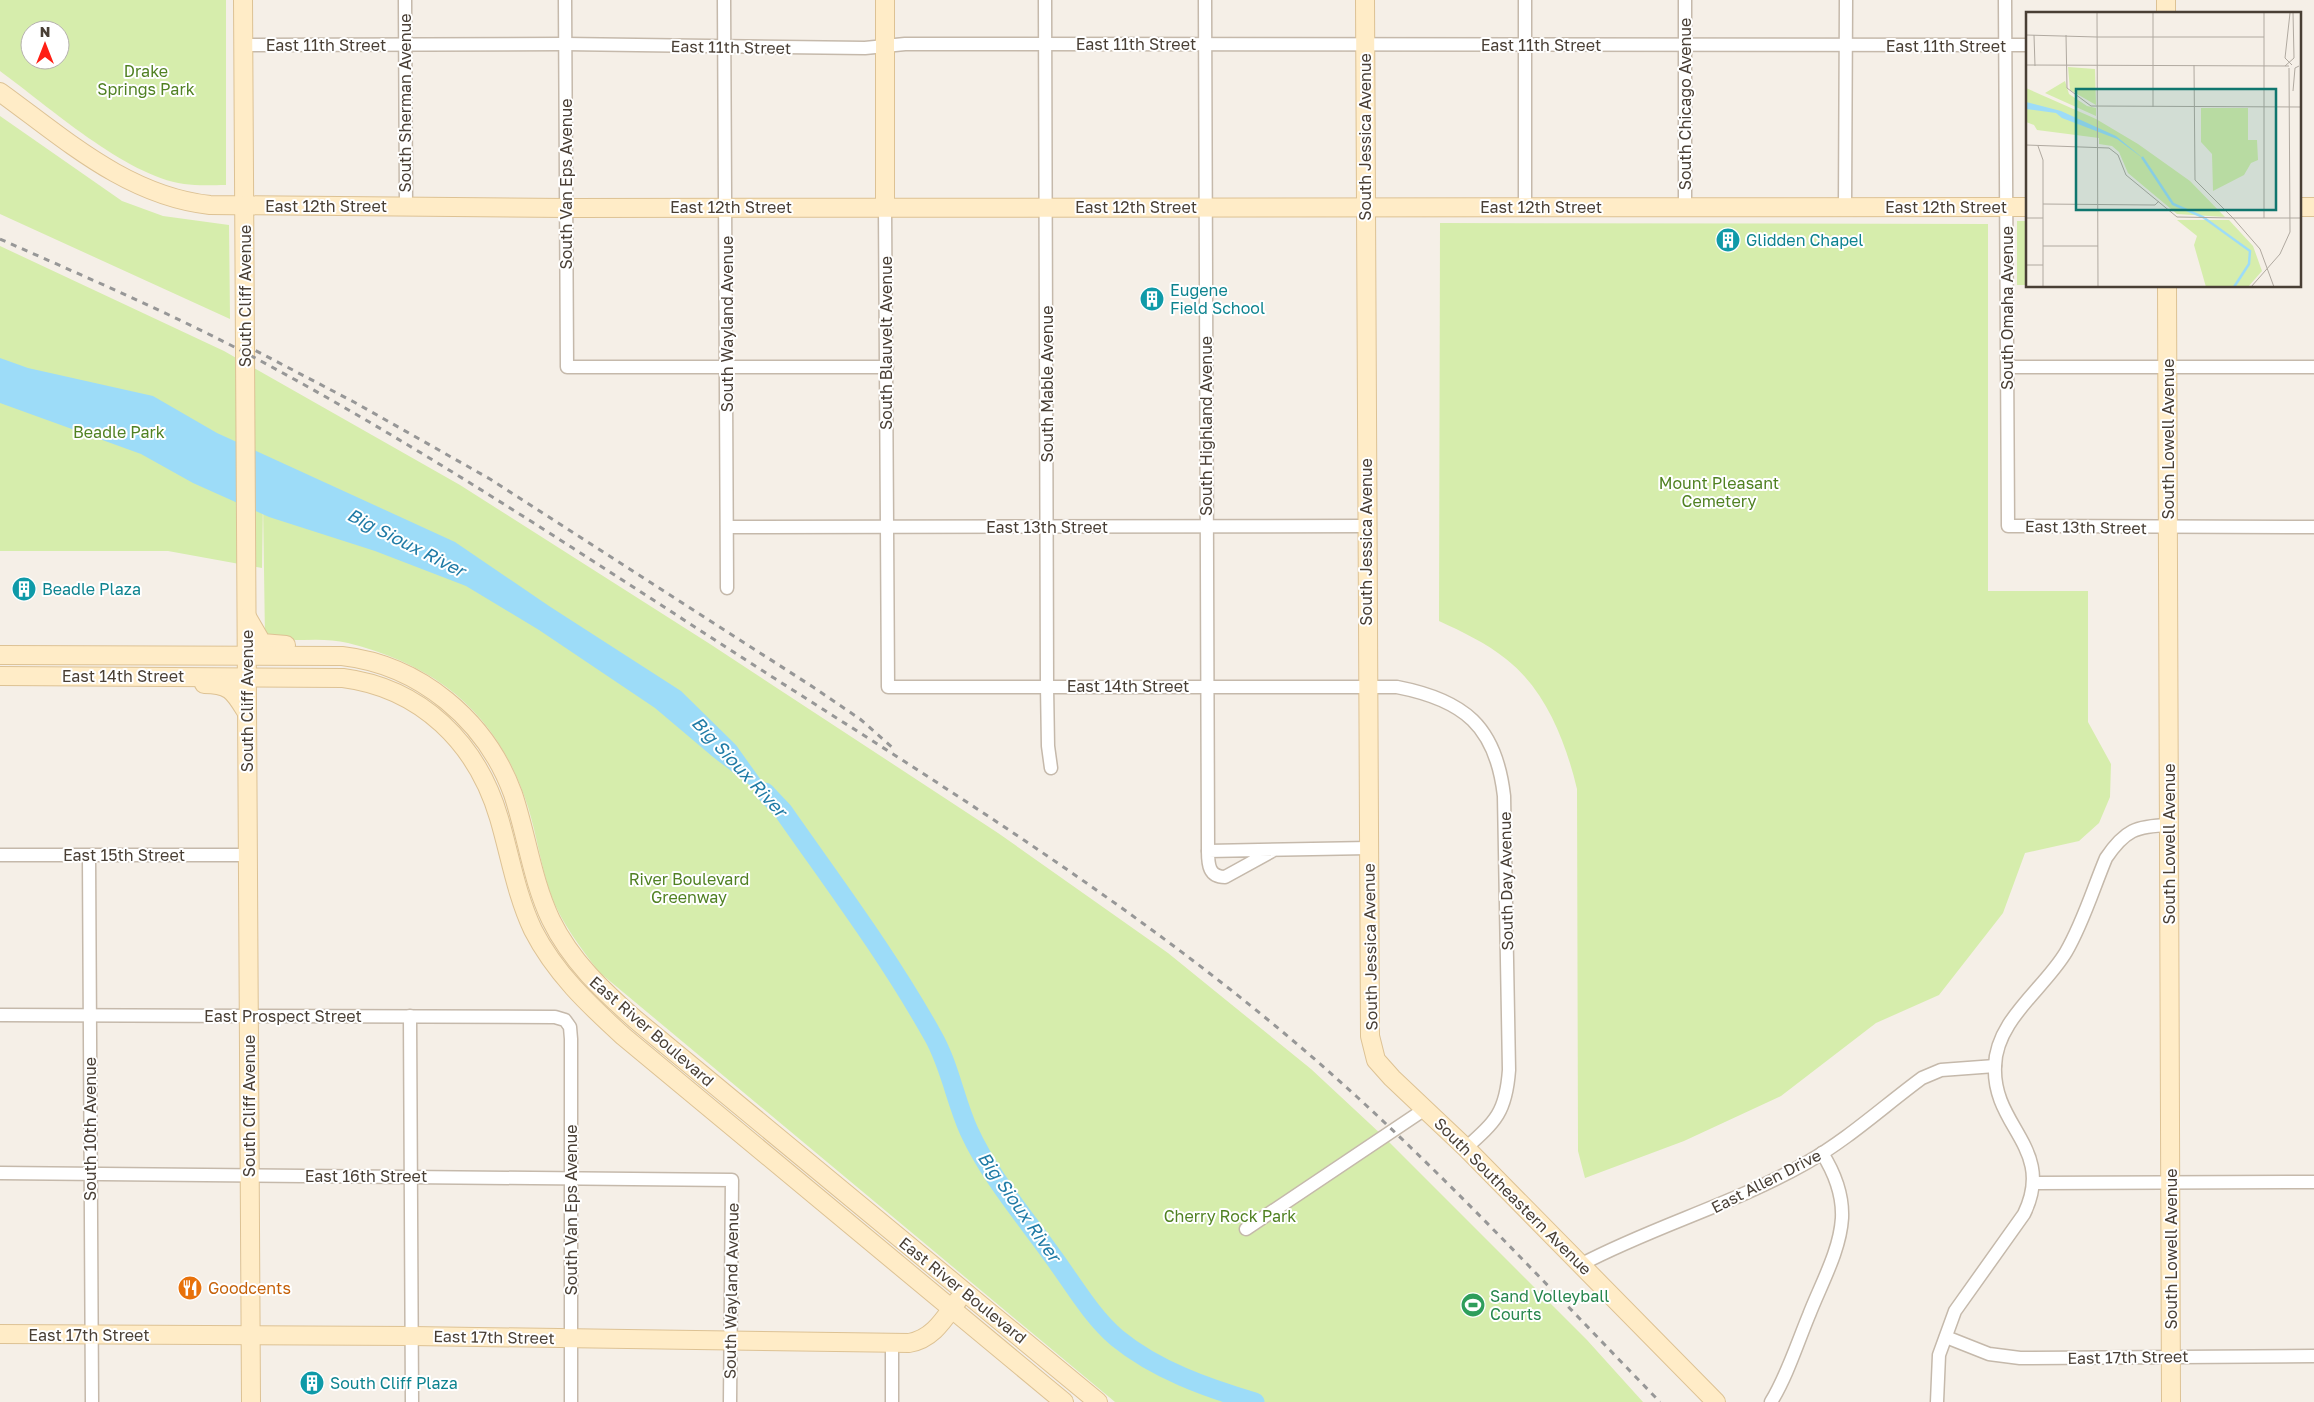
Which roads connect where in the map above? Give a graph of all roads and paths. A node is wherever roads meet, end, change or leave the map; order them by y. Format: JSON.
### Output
{"nodes":[{"id":1,"x":244,"y":0,"type":"edge"},
{"id":2,"x":405,"y":0,"type":"edge"},
{"id":3,"x":565,"y":0,"type":"edge"},
{"id":4,"x":724,"y":0,"type":"edge"},
{"id":5,"x":885,"y":0,"type":"edge"},
{"id":6,"x":1045,"y":0,"type":"edge"},
{"id":7,"x":1205,"y":0,"type":"edge"},
{"id":8,"x":1365,"y":0,"type":"edge"},
{"id":9,"x":1525,"y":0,"type":"edge"},
{"id":10,"x":1686,"y":0,"type":"edge"},
{"id":11,"x":1846,"y":0,"type":"edge"},
{"id":12,"x":2005,"y":0,"type":"edge"},
{"id":13,"x":405,"y":44,"type":"junction"},
{"id":14,"x":565,"y":44,"type":"junction"},
{"id":15,"x":1045,"y":44,"type":"junction"},
{"id":16,"x":1204,"y":44,"type":"junction"},
{"id":17,"x":1365,"y":44,"type":"junction"},
{"id":18,"x":1525,"y":44,"type":"junction"},
{"id":19,"x":244,"y":45,"type":"junction"},
{"id":20,"x":2005,"y":45,"type":"junction"},
{"id":21,"x":2026,"y":45,"type":"edge"},
{"id":22,"x":885,"y":46,"type":"junction"},
{"id":23,"x":1686,"y":46,"type":"junction"},
{"id":24,"x":1846,"y":46,"type":"junction"},
{"id":25,"x":724,"y":47,"type":"junction"},
{"id":26,"x":0,"y":92,"type":"edge"},
{"id":27,"x":245,"y":206,"type":"junction"},
{"id":28,"x":1364,"y":206,"type":"junction"},
{"id":29,"x":406,"y":207,"type":"junction"},
{"id":30,"x":726,"y":207,"type":"junction"},
{"id":31,"x":885,"y":207,"type":"junction"},
{"id":32,"x":1046,"y":207,"type":"junction"},
{"id":33,"x":1205,"y":207,"type":"junction"},
{"id":34,"x":1525,"y":207,"type":"junction"},
{"id":35,"x":2007,"y":207,"type":"junction"},
{"id":36,"x":2026,"y":207,"type":"edge"},
{"id":37,"x":566,"y":208,"type":"junction"},
{"id":38,"x":1685,"y":208,"type":"junction"},
{"id":39,"x":1845,"y":208,"type":"junction"},
{"id":40,"x":2167,"y":288,"type":"edge"},
{"id":41,"x":2168,"y":366,"type":"junction"},
{"id":42,"x":887,"y":367,"type":"junction"},
{"id":43,"x":2008,"y":367,"type":"junction"},
{"id":44,"x":2314,"y":367,"type":"edge"},
{"id":45,"x":727,"y":368,"type":"junction"},
{"id":46,"x":1207,"y":525,"type":"junction"},
{"id":47,"x":1366,"y":526,"type":"junction"},
{"id":48,"x":2008,"y":526,"type":"joint"},
{"id":49,"x":728,"y":527,"type":"junction"},
{"id":50,"x":887,"y":527,"type":"junction"},
{"id":51,"x":2314,"y":527,"type":"edge"},
{"id":52,"x":1047,"y":528,"type":"junction"},
{"id":53,"x":2168,"y":528,"type":"junction"},
{"id":54,"x":727,"y":588,"type":"dead end"},
{"id":55,"x":246,"y":615,"type":"junction"},
{"id":56,"x":0,"y":655,"type":"edge"},
{"id":57,"x":247,"y":655,"type":"junction"},
{"id":58,"x":369,"y":660,"type":"junction"},
{"id":59,"x":399,"y":671,"type":"junction"},
{"id":60,"x":0,"y":676,"type":"edge"},
{"id":61,"x":108,"y":676,"type":"junction"},
{"id":62,"x":247,"y":676,"type":"junction"},
{"id":63,"x":1207,"y":685,"type":"junction"},
{"id":64,"x":1047,"y":686,"type":"junction"},
{"id":65,"x":1367,"y":686,"type":"junction"},
{"id":66,"x":888,"y":687,"type":"joint"},
{"id":67,"x":247,"y":714,"type":"junction"},
{"id":68,"x":1051,"y":768,"type":"dead end"},
{"id":69,"x":2169,"y":825,"type":"junction"},
{"id":70,"x":1369,"y":848,"type":"junction"},
{"id":71,"x":1274,"y":850,"type":"junction"},
{"id":72,"x":1208,"y":851,"type":"junction"},
{"id":73,"x":0,"y":854,"type":"edge"},
{"id":74,"x":248,"y":855,"type":"junction"},
{"id":75,"x":89,"y":856,"type":"junction"},
{"id":76,"x":89,"y":1014,"type":"junction"},
{"id":77,"x":0,"y":1015,"type":"edge"},
{"id":78,"x":248,"y":1016,"type":"junction"},
{"id":79,"x":410,"y":1016,"type":"junction"},
{"id":80,"x":565,"y":1020,"type":"joint"},
{"id":81,"x":1995,"y":1066,"type":"junction"},
{"id":82,"x":1392,"y":1078,"type":"joint"},
{"id":83,"x":1425,"y":1109,"type":"junction"},
{"id":84,"x":1466,"y":1148,"type":"junction"},
{"id":85,"x":1822,"y":1153,"type":"junction"},
{"id":86,"x":0,"y":1173,"type":"edge"},
{"id":87,"x":90,"y":1174,"type":"junction"},
{"id":88,"x":249,"y":1176,"type":"junction"},
{"id":89,"x":412,"y":1176,"type":"junction"},
{"id":90,"x":572,"y":1179,"type":"junction"},
{"id":91,"x":732,"y":1180,"type":"joint"},
{"id":92,"x":2314,"y":1182,"type":"edge"},
{"id":93,"x":2035,"y":1183,"type":"junction"},
{"id":94,"x":2171,"y":1184,"type":"junction"},
{"id":95,"x":1246,"y":1229,"type":"dead end"},
{"id":96,"x":1582,"y":1264,"type":"junction"},
{"id":97,"x":964,"y":1291,"type":"junction"},
{"id":98,"x":951,"y":1310,"type":"junction"},
{"id":99,"x":0,"y":1334,"type":"edge"},
{"id":100,"x":92,"y":1335,"type":"junction"},
{"id":101,"x":251,"y":1335,"type":"junction"},
{"id":102,"x":412,"y":1336,"type":"junction"},
{"id":103,"x":1946,"y":1337,"type":"junction"},
{"id":104,"x":570,"y":1338,"type":"junction"},
{"id":105,"x":731,"y":1341,"type":"junction"},
{"id":106,"x":892,"y":1343,"type":"junction"},
{"id":107,"x":2171,"y":1356,"type":"junction"},
{"id":108,"x":2314,"y":1356,"type":"edge"},
{"id":109,"x":92,"y":1402,"type":"edge"},
{"id":110,"x":251,"y":1402,"type":"edge"},
{"id":111,"x":412,"y":1402,"type":"edge"},
{"id":112,"x":571,"y":1402,"type":"edge"},
{"id":113,"x":730,"y":1402,"type":"edge"},
{"id":114,"x":892,"y":1402,"type":"edge"},
{"id":115,"x":1064,"y":1402,"type":"edge"},
{"id":116,"x":1098,"y":1402,"type":"edge"},
{"id":117,"x":1716,"y":1402,"type":"edge"},
{"id":118,"x":1771,"y":1402,"type":"edge"},
{"id":119,"x":1936,"y":1402,"type":"edge"},
{"id":120,"x":2171,"y":1402,"type":"edge"}],
"edges":[{"from":1,"to":19,"type":"street","name":"South Cliff Avenue"},
{"from":2,"to":13,"type":"street","name":"South Sherman Avenue"},
{"from":3,"to":14,"type":"street","name":"South Van Eps Avenue"},
{"from":4,"to":25,"type":"street","name":"South Wayland Avenue"},
{"from":5,"to":22,"type":"street","name":"South Blauvelt Avenue"},
{"from":6,"to":15,"type":"street","name":"South Mable Avenue"},
{"from":7,"to":16,"type":"street","name":"South Highland Avenue"},
{"from":8,"to":17,"type":"street","name":"South Jessica Avenue"},
{"from":9,"to":18,"type":"street"},
{"from":10,"to":23,"type":"street","name":"South Chicago Avenue"},
{"from":11,"to":24,"type":"street"},
{"from":12,"to":20,"type":"street","name":"South Omaha Avenue"},
{"from":13,"to":14,"type":"street","name":"East 11th Street"},
{"from":13,"to":19,"type":"street","name":"East 11th Street"},
{"from":13,"to":29,"type":"street","name":"South Sherman Avenue"},
{"from":14,"to":25,"type":"street","name":"East 11th Street"},
{"from":14,"to":37,"type":"street","name":"South Van Eps Avenue"},
{"from":15,"to":16,"type":"street","name":"East 11th Street"},
{"from":15,"to":22,"type":"street","name":"East 11th Street"},
{"from":15,"to":32,"type":"street","name":"South Mable Avenue"},
{"from":16,"to":17,"type":"street","name":"East 11th Street"},
{"from":16,"to":33,"type":"street","name":"South Highland Avenue"},
{"from":17,"to":18,"type":"street","name":"East 11th Street"},
{"from":17,"to":28,"type":"street","name":"South Jessica Avenue"},
{"from":18,"to":23,"type":"street","name":"East 11th Street"},
{"from":18,"to":34,"type":"street"},
{"from":19,"to":27,"type":"street","name":"South Cliff Avenue"},
{"from":20,"to":21,"type":"street","name":"East 11th Street"},
{"from":20,"to":24,"type":"street","name":"East 11th Street"},
{"from":20,"to":35,"type":"street","name":"South Omaha Avenue"},
{"from":22,"to":25,"type":"street","name":"East 11th Street"},
{"from":22,"to":31,"type":"street","name":"South Blauvelt Avenue"},
{"from":23,"to":24,"type":"street","name":"East 11th Street"},
{"from":23,"to":38,"type":"street","name":"South Chicago Avenue"},
{"from":24,"to":39,"type":"street"},
{"from":25,"to":30,"type":"street","name":"South Wayland Avenue"},
{"from":26,"to":27,"type":"street","name":"East 12th Street"},
{"from":27,"to":29,"type":"street","name":"East 12th Street"},
{"from":27,"to":55,"type":"street","name":"South Cliff Avenue"},
{"from":28,"to":33,"type":"street","name":"East 12th Street"},
{"from":28,"to":34,"type":"street","name":"East 12th Street"},
{"from":28,"to":47,"type":"street","name":"South Jessica Avenue"},
{"from":29,"to":37,"type":"street","name":"East 12th Street"},
{"from":30,"to":31,"type":"street","name":"East 12th Street"},
{"from":30,"to":37,"type":"street","name":"East 12th Street"},
{"from":30,"to":45,"type":"street","name":"South Wayland Avenue"},
{"from":31,"to":32,"type":"street","name":"East 12th Street"},
{"from":31,"to":42,"type":"street","name":"South Blauvelt Avenue"},
{"from":32,"to":33,"type":"street","name":"East 12th Street"},
{"from":32,"to":52,"type":"street","name":"South Mable Avenue"},
{"from":33,"to":46,"type":"street","name":"South Highland Avenue"},
{"from":34,"to":38,"type":"street","name":"East 12th Street"},
{"from":35,"to":36,"type":"street","name":"East 12th Street"},
{"from":35,"to":39,"type":"street","name":"East 12th Street"},
{"from":35,"to":43,"type":"street","name":"South Omaha Avenue"},
{"from":37,"to":45,"type":"street","name":"South Van Eps Avenue"},
{"from":38,"to":39,"type":"street","name":"East 12th Street"},
{"from":40,"to":41,"type":"street","name":"South Lowell Avenue"},
{"from":41,"to":43,"type":"street"},
{"from":41,"to":44,"type":"street"},
{"from":41,"to":53,"type":"street","name":"South Lowell Avenue"},
{"from":42,"to":45,"type":"street"},
{"from":42,"to":50,"type":"street","name":"South Blauvelt Avenue"},
{"from":43,"to":48,"type":"street","name":"South Omaha Avenue"},
{"from":45,"to":49,"type":"street","name":"South Wayland Avenue"},
{"from":46,"to":47,"type":"street","name":"East 13th Street"},
{"from":46,"to":52,"type":"street","name":"East 13th Street"},
{"from":46,"to":63,"type":"street","name":"South Highland Avenue"},
{"from":47,"to":65,"type":"street","name":"South Jessica Avenue"},
{"from":48,"to":53,"type":"street","name":"East 13th Street"},
{"from":49,"to":50,"type":"street","name":"East 13th Street"},
{"from":49,"to":54,"type":"street","name":"South Wayland Avenue"},
{"from":50,"to":52,"type":"street","name":"East 13th Street"},
{"from":50,"to":66,"type":"street","name":"South Blauvelt Avenue"},
{"from":51,"to":53,"type":"street","name":"East 13th Street"},
{"from":52,"to":64,"type":"street","name":"South Mable Avenue"},
{"from":53,"to":69,"type":"street","name":"South Lowell Avenue"},
{"from":55,"to":57,"type":"street","name":"South Cliff Avenue"},
{"from":55,"to":58,"type":"street"},
{"from":56,"to":57,"type":"street","name":"East 14th Street"},
{"from":57,"to":58,"type":"street","name":"East River Boulevard"},
{"from":57,"to":61,"type":"street"},
{"from":57,"to":62,"type":"street","name":"South Cliff Avenue"},
{"from":58,"to":59,"type":"street","name":"East River Boulevard"},
{"from":59,"to":62,"type":"street"},
{"from":59,"to":97,"type":"street","name":"East River Boulevard"},
{"from":60,"to":61,"type":"street","name":"East 14th Street"},
{"from":61,"to":62,"type":"street","name":"East 14th Street"},
{"from":61,"to":67,"type":"street"},
{"from":62,"to":67,"type":"street","name":"South Cliff Avenue"},
{"from":62,"to":98,"type":"street","name":"East River Boulevard"},
{"from":63,"to":64,"type":"street","name":"East 14th Street"},
{"from":63,"to":65,"type":"street","name":"East 14th Street"},
{"from":63,"to":72,"type":"street","name":"South Highland Avenue"},
{"from":64,"to":66,"type":"street","name":"East 14th Street"},
{"from":64,"to":68,"type":"street","name":"South Mable Avenue"},
{"from":65,"to":70,"type":"street","name":"South Jessica Avenue"},
{"from":65,"to":84,"type":"street","name":"South Day Avenue"},
{"from":67,"to":74,"type":"street","name":"South Cliff Avenue"},
{"from":69,"to":81,"type":"street"},
{"from":69,"to":94,"type":"street","name":"South Lowell Avenue"},
{"from":70,"to":71,"type":"street"},
{"from":70,"to":82,"type":"street","name":"South Jessica Avenue"},
{"from":71,"to":72,"type":"street"},
{"from":71,"to":72,"type":"street"},
{"from":73,"to":75,"type":"street","name":"East 15th Street"},
{"from":74,"to":75,"type":"street","name":"East 15th Street"},
{"from":74,"to":78,"type":"street","name":"South Cliff Avenue"},
{"from":75,"to":76,"type":"street","name":"South 10th Avenue"},
{"from":76,"to":77,"type":"street","name":"East Prospect Street"},
{"from":76,"to":78,"type":"street","name":"East Prospect Street"},
{"from":76,"to":87,"type":"street","name":"South 10th Avenue"},
{"from":78,"to":79,"type":"street","name":"East Prospect Street"},
{"from":78,"to":88,"type":"street","name":"South Cliff Avenue"},
{"from":79,"to":80,"type":"street","name":"East Prospect Street"},
{"from":79,"to":89,"type":"street"},
{"from":80,"to":90,"type":"street","name":"South Van Eps Avenue"},
{"from":81,"to":85,"type":"street","name":"East Allen Drive"},
{"from":81,"to":93,"type":"street"},
{"from":82,"to":83,"type":"street","name":"South Southeastern Avenue"},
{"from":83,"to":84,"type":"street","name":"South Southeastern Avenue"},
{"from":83,"to":95,"type":"street"},
{"from":84,"to":96,"type":"street","name":"South Southeastern Avenue"},
{"from":85,"to":96,"type":"street","name":"East Allen Drive"},
{"from":85,"to":118,"type":"street"},
{"from":86,"to":87,"type":"street","name":"East 16th Street"},
{"from":87,"to":88,"type":"street","name":"East 16th Street"},
{"from":87,"to":100,"type":"street","name":"South 10th Avenue"},
{"from":88,"to":89,"type":"street","name":"East 16th Street"},
{"from":88,"to":101,"type":"street","name":"South Cliff Avenue"},
{"from":89,"to":90,"type":"street","name":"East 16th Street"},
{"from":89,"to":102,"type":"street"},
{"from":90,"to":91,"type":"street","name":"East 16th Street"},
{"from":90,"to":104,"type":"street","name":"South Van Eps Avenue"},
{"from":91,"to":105,"type":"street","name":"South Wayland Avenue"},
{"from":92,"to":94,"type":"street"},
{"from":93,"to":94,"type":"street"},
{"from":93,"to":103,"type":"street"},
{"from":94,"to":107,"type":"street","name":"South Lowell Avenue"},
{"from":96,"to":117,"type":"street","name":"South Southeastern Avenue"},
{"from":97,"to":98,"type":"street","name":"East 17th Street"},
{"from":97,"to":116,"type":"street","name":"East River Boulevard"},
{"from":98,"to":106,"type":"street","name":"East 17th Street"},
{"from":98,"to":115,"type":"street","name":"East River Boulevard"},
{"from":99,"to":100,"type":"street","name":"East 17th Street"},
{"from":100,"to":101,"type":"street","name":"East 17th Street"},
{"from":100,"to":109,"type":"street","name":"South 10th Avenue"},
{"from":101,"to":102,"type":"street","name":"East 17th Street"},
{"from":101,"to":110,"type":"street","name":"South Cliff Avenue"},
{"from":102,"to":104,"type":"street","name":"East 17th Street"},
{"from":102,"to":111,"type":"street"},
{"from":103,"to":107,"type":"street","name":"East 17th Street"},
{"from":103,"to":119,"type":"street"},
{"from":104,"to":105,"type":"street","name":"East 17th Street"},
{"from":104,"to":112,"type":"street","name":"South Van Eps Avenue"},
{"from":105,"to":106,"type":"street","name":"East 17th Street"},
{"from":105,"to":113,"type":"street","name":"South Wayland Avenue"},
{"from":106,"to":114,"type":"street"},
{"from":107,"to":108,"type":"street","name":"East 17th Street"},
{"from":107,"to":120,"type":"street","name":"South Lowell Avenue"}]}
